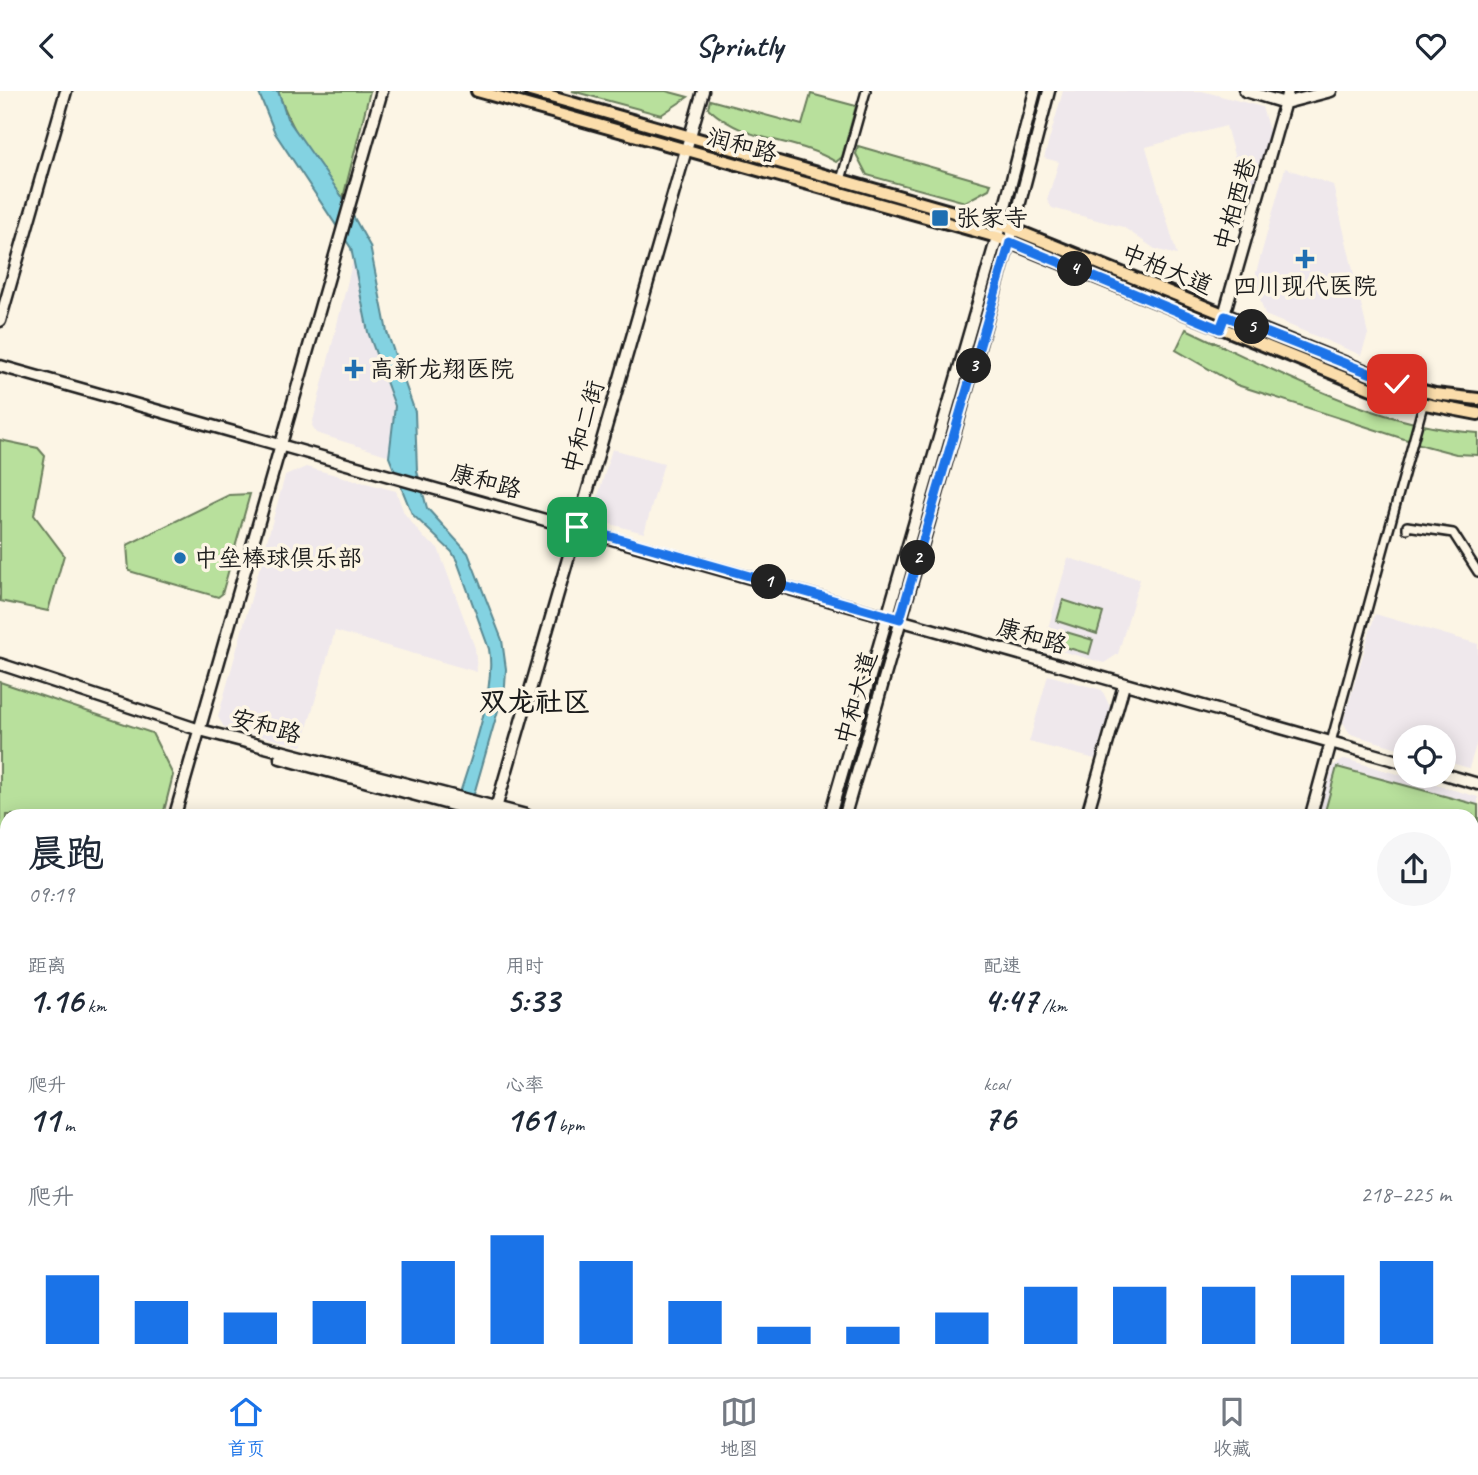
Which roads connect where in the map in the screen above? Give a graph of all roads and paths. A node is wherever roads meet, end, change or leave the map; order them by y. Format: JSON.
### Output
{"nodes":[{"id":1,"x":66,"y":91,"type":"edge"},
{"id":2,"x":382,"y":91,"type":"edge"},
{"id":3,"x":477,"y":91,"type":"edge"},
{"id":4,"x":530,"y":91,"type":"edge"},
{"id":5,"x":697,"y":91,"type":"edge"},
{"id":6,"x":703,"y":91,"type":"edge"},
{"id":7,"x":866,"y":91,"type":"edge"},
{"id":8,"x":1035,"y":91,"type":"edge"},
{"id":9,"x":1049,"y":91,"type":"edge"},
{"id":10,"x":1245,"y":91,"type":"edge"},
{"id":11,"x":1288,"y":91,"type":"edge"},
{"id":12,"x":1331,"y":91,"type":"edge"},
{"id":13,"x":1285,"y":103,"type":"junction"},
{"id":14,"x":686,"y":138,"type":"junction"},
{"id":15,"x":682,"y":151,"type":"junction"},
{"id":16,"x":841,"y":180,"type":"junction"},
{"id":17,"x":1000,"y":225,"type":"junction"},
{"id":18,"x":1013,"y":229,"type":"junction"},
{"id":19,"x":997,"y":237,"type":"junction"},
{"id":20,"x":1010,"y":242,"type":"junction"},
{"id":21,"x":1225,"y":316,"type":"junction"},
{"id":22,"x":0,"y":321,"type":"edge"},
{"id":23,"x":1220,"y":329,"type":"junction"},
{"id":24,"x":0,"y":366,"type":"edge"},
{"id":25,"x":1478,"y":399,"type":"edge"},
{"id":26,"x":1423,"y":405,"type":"junction"},
{"id":27,"x":1478,"y":414,"type":"edge"},
{"id":28,"x":281,"y":446,"type":"junction"},
{"id":29,"x":574,"y":527,"type":"junction"},
{"id":30,"x":1407,"y":529,"type":"dead end"},
{"id":31,"x":1478,"y":572,"type":"edge"},
{"id":32,"x":888,"y":616,"type":"junction"},
{"id":33,"x":900,"y":619,"type":"junction"},
{"id":34,"x":0,"y":664,"type":"edge"},
{"id":35,"x":0,"y":670,"type":"edge"},
{"id":36,"x":1124,"y":685,"type":"junction"},
{"id":37,"x":199,"y":733,"type":"junction"},
{"id":38,"x":1331,"y":742,"type":"junction"},
{"id":39,"x":1393,"y":760,"type":"edge"},
{"id":40,"x":1456,"y":778,"type":"edge"},
{"id":41,"x":1478,"y":784,"type":"edge"},
{"id":42,"x":178,"y":809,"type":"edge"},
{"id":43,"x":480,"y":809,"type":"edge"},
{"id":44,"x":493,"y":809,"type":"edge"},
{"id":45,"x":832,"y":809,"type":"edge"},
{"id":46,"x":847,"y":809,"type":"edge"},
{"id":47,"x":1089,"y":809,"type":"edge"},
{"id":48,"x":1313,"y":809,"type":"edge"}],
"edges":[{"from":1,"to":22,"type":"street"},
{"from":2,"to":28,"type":"street"},
{"from":3,"to":15,"type":"main road","name":"润和路"},
{"from":4,"to":14,"type":"main road","name":"润和路"},
{"from":5,"to":14,"type":"street","name":"中和二街"},
{"from":6,"to":14,"type":"street","name":"中和二街"},
{"from":7,"to":16,"type":"street"},
{"from":8,"to":17,"type":"street","name":"中和大道"},
{"from":9,"to":18,"type":"street","name":"中和大道"},
{"from":10,"to":13,"type":"street"},
{"from":11,"to":13,"type":"street","name":"中柏西巷"},
{"from":12,"to":13,"type":"street"},
{"from":13,"to":21,"type":"street","name":"中柏西巷"},
{"from":14,"to":15,"type":"street","name":"中和二街"},
{"from":14,"to":16,"type":"main road","name":"润和路"},
{"from":15,"to":19,"type":"main road","name":"润和路"},
{"from":15,"to":29,"type":"street","name":"中和二街"},
{"from":16,"to":17,"type":"main road","name":"润和路"},
{"from":17,"to":18,"type":"main road","name":"中柏大道"},
{"from":17,"to":19,"type":"street","name":"中和大道"},
{"from":18,"to":20,"type":"street","name":"中和大道"},
{"from":18,"to":21,"type":"main road","name":"中柏大道"},
{"from":19,"to":20,"type":"main road","name":"中柏大道"},
{"from":19,"to":32,"type":"street","name":"中和大道"},
{"from":20,"to":23,"type":"main road","name":"中柏大道"},
{"from":20,"to":33,"type":"street","name":"中和大道"},
{"from":21,"to":23,"type":"street","name":"中柏西巷"},
{"from":21,"to":25,"type":"main road","name":"中柏大道"},
{"from":23,"to":26,"type":"main road","name":"中柏大道"},
{"from":24,"to":28,"type":"street","name":"康和路"},
{"from":26,"to":27,"type":"main road","name":"中柏大道"},
{"from":26,"to":38,"type":"street"},
{"from":28,"to":29,"type":"street","name":"康和路"},
{"from":28,"to":37,"type":"street"},
{"from":29,"to":32,"type":"street","name":"康和路"},
{"from":29,"to":44,"type":"street","name":"中和二街"},
{"from":30,"to":31,"type":"street"},
{"from":32,"to":33,"type":"street","name":"康和路"},
{"from":32,"to":45,"type":"street","name":"中和大道"},
{"from":33,"to":36,"type":"street","name":"康和路"},
{"from":33,"to":46,"type":"street","name":"中和大道"},
{"from":34,"to":37,"type":"street","name":"安和路"},
{"from":35,"to":37,"type":"street","name":"安和路"},
{"from":36,"to":38,"type":"street","name":"康和路"},
{"from":36,"to":47,"type":"street"},
{"from":37,"to":42,"type":"street"},
{"from":37,"to":43,"type":"street","name":"安和路"},
{"from":38,"to":39,"type":"street","name":"康和路"},
{"from":38,"to":48,"type":"street"},
{"from":40,"to":41,"type":"street"}]}
